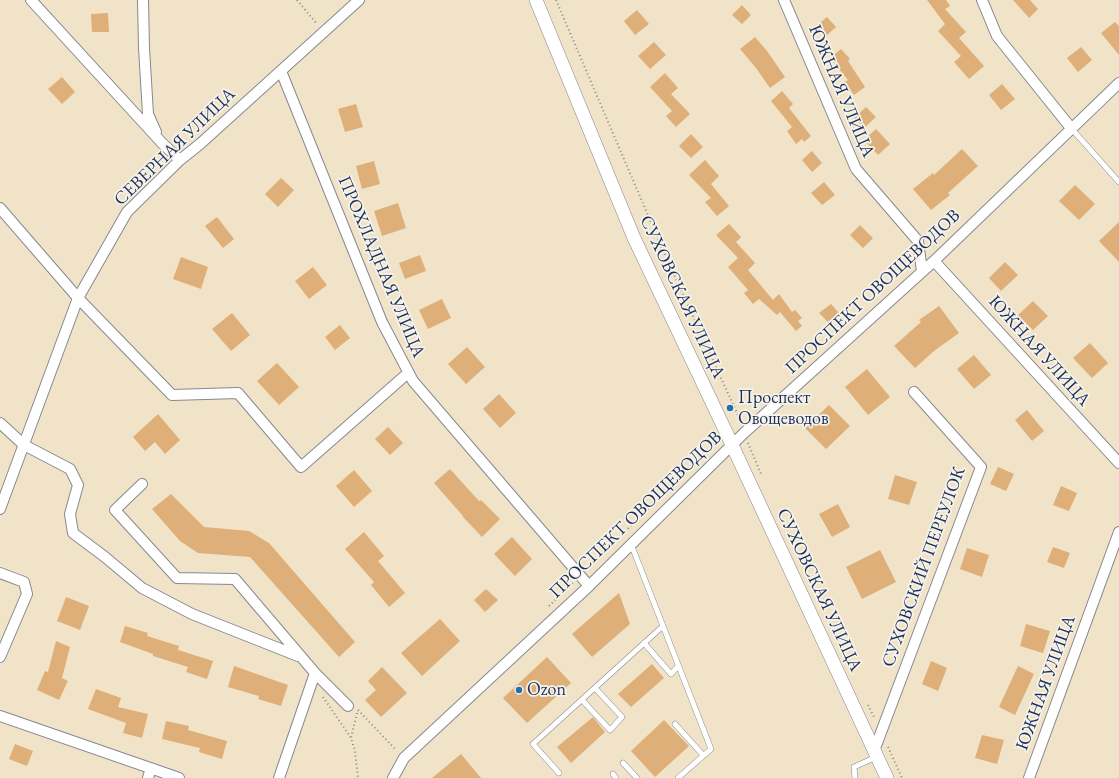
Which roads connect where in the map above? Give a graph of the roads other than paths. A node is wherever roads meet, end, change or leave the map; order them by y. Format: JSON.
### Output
{"nodes":[{"id":1,"x":30,"y":0,"type":"edge"},
{"id":2,"x":143,"y":0,"type":"edge"},
{"id":3,"x":359,"y":0,"type":"edge"},
{"id":4,"x":536,"y":0,"type":"edge"},
{"id":5,"x":784,"y":0,"type":"edge"},
{"id":6,"x":982,"y":0,"type":"edge"},
{"id":7,"x":281,"y":71,"type":"junction"},
{"id":8,"x":1119,"y":83,"type":"edge"},
{"id":9,"x":1071,"y":128,"type":"junction"},
{"id":10,"x":162,"y":142,"type":"junction"},
{"id":11,"x":180,"y":160,"type":"junction"},
{"id":12,"x":1119,"y":182,"type":"edge"},
{"id":13,"x":0,"y":208,"type":"edge"},
{"id":14,"x":934,"y":261,"type":"junction"},
{"id":15,"x":922,"y":270,"type":"junction"},
{"id":16,"x":78,"y":298,"type":"junction"},
{"id":17,"x":408,"y":373,"type":"junction"},
{"id":18,"x":914,"y":392,"type":"dead end"},
{"id":19,"x":0,"y":423,"type":"edge"},
{"id":20,"x":24,"y":445,"type":"junction"},
{"id":21,"x":732,"y":445,"type":"junction"},
{"id":22,"x":1119,"y":463,"type":"edge"},
{"id":23,"x":142,"y":484,"type":"dead end"},
{"id":24,"x":0,"y":508,"type":"edge"},
{"id":25,"x":1119,"y":532,"type":"edge"},
{"id":26,"x":631,"y":544,"type":"junction"},
{"id":27,"x":0,"y":573,"type":"edge"},
{"id":28,"x":589,"y":586,"type":"junction"},
{"id":29,"x":663,"y":626,"type":"junction"},
{"id":30,"x":644,"y":643,"type":"junction"},
{"id":31,"x":0,"y":657,"type":"edge"},
{"id":32,"x":300,"y":657,"type":"junction"},
{"id":33,"x":678,"y":666,"type":"junction"},
{"id":34,"x":315,"y":674,"type":"junction"},
{"id":35,"x":595,"y":688,"type":"junction"},
{"id":36,"x":582,"y":700,"type":"junction"},
{"id":37,"x":348,"y":706,"type":"dead end"},
{"id":38,"x":0,"y":716,"type":"edge"},
{"id":39,"x":675,"y":724,"type":"dead end"},
{"id":40,"x":875,"y":754,"type":"junction"},
{"id":41,"x":703,"y":755,"type":"junction"},
{"id":42,"x":623,"y":763,"type":"dead end"},
{"id":43,"x":151,"y":768,"type":"junction"},
{"id":44,"x":559,"y":773,"type":"dead end"},
{"id":45,"x":148,"y":778,"type":"edge"},
{"id":46,"x":179,"y":778,"type":"edge"},
{"id":47,"x":279,"y":778,"type":"edge"},
{"id":48,"x":393,"y":778,"type":"edge"},
{"id":49,"x":637,"y":778,"type":"edge"},
{"id":50,"x":678,"y":778,"type":"edge"},
{"id":51,"x":855,"y":778,"type":"edge"},
{"id":52,"x":887,"y":778,"type":"edge"},
{"id":53,"x":1029,"y":778,"type":"edge"}],
"edges":[{"from":1,"to":10,"type":"street"},
{"from":2,"to":10,"type":"street"},
{"from":3,"to":7,"type":"street","name":"СЕВЕРНАЯ УЛИЦА"},
{"from":4,"to":21,"type":"street","name":"СУХОВСКАЯ УЛИЦА"},
{"from":5,"to":15,"type":"street","name":"ЮЖНАЯ УЛИЦА"},
{"from":6,"to":9,"type":"street"},
{"from":7,"to":11,"type":"street","name":"СЕВЕРНАЯ УЛИЦА"},
{"from":7,"to":17,"type":"street","name":"ПРОХЛАДНАЯ УЛИЦА"},
{"from":8,"to":9,"type":"street","name":"ПРОСПЕКТ ОВОЩЕВОДОВ"},
{"from":9,"to":12,"type":"lane"},
{"from":9,"to":14,"type":"street","name":"ПРОСПЕКТ ОВОЩЕВОДОВ"},
{"from":10,"to":11,"type":"street"},
{"from":11,"to":16,"type":"street","name":"СЕВЕРНАЯ УЛИЦА"},
{"from":13,"to":16,"type":"street"},
{"from":14,"to":15,"type":"street","name":"ПРОСПЕКТ ОВОЩЕВОДОВ"},
{"from":14,"to":22,"type":"street","name":"ЮЖНАЯ УЛИЦА"},
{"from":15,"to":21,"type":"street","name":"ПРОСПЕКТ ОВОЩЕВОДОВ"},
{"from":16,"to":17,"type":"street"},
{"from":16,"to":20,"type":"street","name":"СЕВЕРНАЯ УЛИЦА"},
{"from":17,"to":28,"type":"street","name":"ПРОХЛАДНАЯ УЛИЦА"},
{"from":18,"to":40,"type":"street","name":"СУХОВСКИЙ ПЕРЕУЛОК"},
{"from":19,"to":20,"type":"street"},
{"from":20,"to":24,"type":"street","name":"СЕВЕРНАЯ УЛИЦА"},
{"from":20,"to":32,"type":"street"},
{"from":21,"to":26,"type":"street","name":"ПРОСПЕКТ ОВОЩЕВОДОВ"},
{"from":21,"to":40,"type":"street","name":"СУХОВСКАЯ УЛИЦА"},
{"from":23,"to":32,"type":"street"},
{"from":25,"to":53,"type":"street","name":"ЮЖНАЯ УЛИЦА"},
{"from":26,"to":28,"type":"street","name":"ПРОСПЕКТ ОВОЩЕВОДОВ"},
{"from":26,"to":29,"type":"lane"},
{"from":27,"to":31,"type":"street"},
{"from":28,"to":48,"type":"street","name":"ПРОСПЕКТ ОВОЩЕВОДОВ"},
{"from":29,"to":30,"type":"lane"},
{"from":29,"to":33,"type":"lane"},
{"from":30,"to":33,"type":"lane"},
{"from":30,"to":35,"type":"lane"},
{"from":32,"to":34,"type":"street"},
{"from":33,"to":41,"type":"lane"},
{"from":34,"to":37,"type":"street"},
{"from":34,"to":47,"type":"street"},
{"from":35,"to":36,"type":"lane"},
{"from":35,"to":36,"type":"lane"},
{"from":36,"to":44,"type":"lane"},
{"from":38,"to":43,"type":"street"},
{"from":39,"to":41,"type":"lane"},
{"from":40,"to":51,"type":"lane"},
{"from":40,"to":52,"type":"street","name":"СУХОВСКАЯ УЛИЦА"},
{"from":41,"to":50,"type":"lane"},
{"from":42,"to":49,"type":"lane"},
{"from":43,"to":45,"type":"street"},
{"from":43,"to":46,"type":"street"}]}
